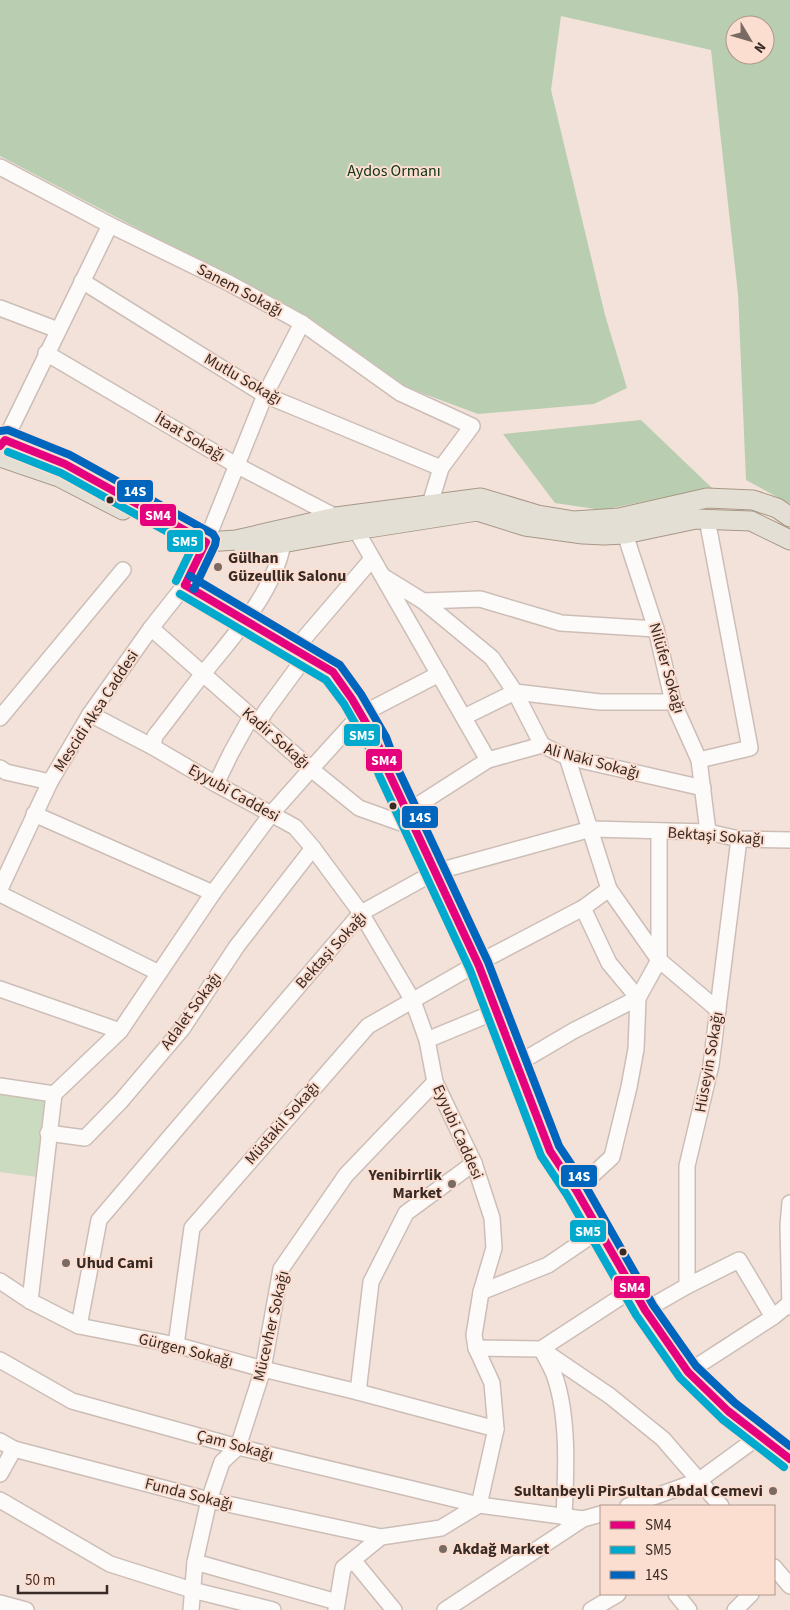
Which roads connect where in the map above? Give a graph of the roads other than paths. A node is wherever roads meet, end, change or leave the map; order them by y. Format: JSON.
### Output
{"nodes":[{"id":1,"x":0,"y":167,"type":"edge"},
{"id":2,"x":110,"y":224,"type":"junction"},
{"id":3,"x":82,"y":281,"type":"junction"},
{"id":4,"x":0,"y":308,"type":"edge"},
{"id":5,"x":302,"y":323,"type":"junction"},
{"id":6,"x":58,"y":330,"type":"junction"},
{"id":7,"x":46,"y":353,"type":"junction"},
{"id":8,"x":265,"y":395,"type":"junction"},
{"id":9,"x":1,"y":446,"type":"edge"},
{"id":10,"x":236,"y":465,"type":"junction"},
{"id":11,"x":441,"y":468,"type":"junction"},
{"id":12,"x":430,"y":504,"type":"junction"},
{"id":13,"x":336,"y":517,"type":"junction"},
{"id":14,"x":790,"y":517,"type":"edge"},
{"id":15,"x":708,"y":519,"type":"junction"},
{"id":16,"x":622,"y":526,"type":"junction"},
{"id":17,"x":356,"y":530,"type":"junction"},
{"id":18,"x":790,"y":540,"type":"edge"},
{"id":19,"x":283,"y":543,"type":"junction"},
{"id":20,"x":203,"y":546,"type":"junction"},
{"id":21,"x":372,"y":559,"type":"junction"},
{"id":22,"x":123,"y":570,"type":"dead end"},
{"id":23,"x":382,"y":576,"type":"junction"},
{"id":24,"x":185,"y":585,"type":"junction"},
{"id":25,"x":423,"y":601,"type":"junction"},
{"id":26,"x":246,"y":620,"type":"junction"},
{"id":27,"x":150,"y":628,"type":"junction"},
{"id":28,"x":656,"y":629,"type":"junction"},
{"id":29,"x":301,"y":653,"type":"junction"},
{"id":30,"x":203,"y":674,"type":"junction"},
{"id":31,"x":439,"y":674,"type":"junction"},
{"id":32,"x":514,"y":692,"type":"junction"},
{"id":33,"x":673,"y":702,"type":"junction"},
{"id":34,"x":90,"y":714,"type":"junction"},
{"id":35,"x":360,"y":715,"type":"junction"},
{"id":36,"x":0,"y":718,"type":"edge"},
{"id":37,"x":464,"y":718,"type":"junction"},
{"id":38,"x":255,"y":720,"type":"junction"},
{"id":39,"x":542,"y":745,"type":"junction"},
{"id":40,"x":153,"y":747,"type":"junction"},
{"id":41,"x":567,"y":757,"type":"junction"},
{"id":42,"x":488,"y":760,"type":"junction"},
{"id":43,"x":699,"y":760,"type":"junction"},
{"id":44,"x":0,"y":768,"type":"edge"},
{"id":45,"x":311,"y":769,"type":"junction"},
{"id":46,"x":50,"y":782,"type":"junction"},
{"id":47,"x":216,"y":784,"type":"junction"},
{"id":48,"x":703,"y":788,"type":"junction"},
{"id":49,"x":407,"y":812,"type":"junction"},
{"id":50,"x":34,"y":814,"type":"junction"},
{"id":51,"x":272,"y":814,"type":"junction"},
{"id":52,"x":415,"y":828,"type":"junction"},
{"id":53,"x":591,"y":829,"type":"junction"},
{"id":54,"x":659,"y":831,"type":"junction"},
{"id":55,"x":708,"y":832,"type":"junction"},
{"id":56,"x":739,"y":839,"type":"junction"},
{"id":57,"x":790,"y":840,"type":"edge"},
{"id":58,"x":313,"y":848,"type":"junction"},
{"id":59,"x":435,"y":872,"type":"junction"},
{"id":60,"x":609,"y":888,"type":"junction"},
{"id":61,"x":0,"y":889,"type":"edge"},
{"id":62,"x":213,"y":892,"type":"junction"},
{"id":63,"x":0,"y":894,"type":"edge"},
{"id":64,"x":583,"y":908,"type":"junction"},
{"id":65,"x":360,"y":913,"type":"junction"},
{"id":66,"x":659,"y":960,"type":"junction"},
{"id":67,"x":478,"y":962,"type":"junction"},
{"id":68,"x":160,"y":973,"type":"junction"},
{"id":69,"x":0,"y":990,"type":"edge"},
{"id":70,"x":638,"y":998,"type":"junction"},
{"id":71,"x":413,"y":1001,"type":"junction"},
{"id":72,"x":718,"y":1010,"type":"junction"},
{"id":73,"x":497,"y":1011,"type":"junction"},
{"id":74,"x":120,"y":1031,"type":"junction"},
{"id":75,"x":427,"y":1040,"type":"junction"},
{"id":76,"x":517,"y":1064,"type":"junction"},
{"id":77,"x":435,"y":1082,"type":"junction"},
{"id":78,"x":0,"y":1086,"type":"edge"},
{"id":79,"x":54,"y":1094,"type":"junction"},
{"id":80,"x":48,"y":1133,"type":"junction"},
{"id":81,"x":474,"y":1163,"type":"junction"},
{"id":82,"x":576,"y":1190,"type":"junction"},
{"id":83,"x":790,"y":1203,"type":"edge"},
{"id":84,"x":789,"y":1225,"type":"edge"},
{"id":85,"x":598,"y":1231,"type":"junction"},
{"id":86,"x":0,"y":1281,"type":"edge"},
{"id":87,"x":687,"y":1286,"type":"junction"},
{"id":88,"x":633,"y":1289,"type":"junction"},
{"id":89,"x":481,"y":1292,"type":"junction"},
{"id":90,"x":30,"y":1302,"type":"junction"},
{"id":91,"x":790,"y":1305,"type":"edge"},
{"id":92,"x":645,"y":1310,"type":"junction"},
{"id":93,"x":774,"y":1317,"type":"junction"},
{"id":94,"x":80,"y":1326,"type":"junction"},
{"id":95,"x":176,"y":1345,"type":"junction"},
{"id":96,"x":476,"y":1348,"type":"junction"},
{"id":97,"x":542,"y":1349,"type":"junction"},
{"id":98,"x":0,"y":1360,"type":"edge"},
{"id":99,"x":263,"y":1369,"type":"junction"},
{"id":100,"x":688,"y":1372,"type":"junction"},
{"id":101,"x":358,"y":1392,"type":"junction"},
{"id":102,"x":496,"y":1429,"type":"junction"},
{"id":103,"x":761,"y":1435,"type":"junction"},
{"id":104,"x":0,"y":1441,"type":"edge"},
{"id":105,"x":238,"y":1447,"type":"junction"},
{"id":106,"x":14,"y":1449,"type":"junction"},
{"id":107,"x":790,"y":1459,"type":"edge"},
{"id":108,"x":0,"y":1474,"type":"edge"},
{"id":109,"x":698,"y":1481,"type":"junction"},
{"id":110,"x":0,"y":1500,"type":"edge"},
{"id":111,"x":208,"y":1500,"type":"junction"},
{"id":112,"x":479,"y":1505,"type":"junction"},
{"id":113,"x":631,"y":1505,"type":"edge"},
{"id":114,"x":720,"y":1505,"type":"edge"},
{"id":115,"x":600,"y":1514,"type":"edge"},
{"id":116,"x":564,"y":1516,"type":"junction"},
{"id":117,"x":583,"y":1519,"type":"junction"},
{"id":118,"x":381,"y":1537,"type":"junction"},
{"id":119,"x":353,"y":1560,"type":"junction"},
{"id":120,"x":195,"y":1562,"type":"junction"},
{"id":121,"x":775,"y":1570,"type":"edge"},
{"id":122,"x":790,"y":1586,"type":"edge"},
{"id":123,"x":192,"y":1590,"type":"junction"},
{"id":124,"x":616,"y":1595,"type":"edge"},
{"id":125,"x":677,"y":1595,"type":"edge"},
{"id":126,"x":750,"y":1595,"type":"edge"},
{"id":127,"x":0,"y":1603,"type":"edge"},
{"id":128,"x":337,"y":1606,"type":"edge"},
{"id":129,"x":26,"y":1610,"type":"edge"},
{"id":130,"x":191,"y":1610,"type":"edge"},
{"id":131,"x":273,"y":1610,"type":"edge"},
{"id":132,"x":394,"y":1610,"type":"edge"},
{"id":133,"x":445,"y":1610,"type":"edge"},
{"id":134,"x":591,"y":1610,"type":"edge"},
{"id":135,"x":689,"y":1610,"type":"edge"},
{"id":136,"x":735,"y":1610,"type":"edge"}],
"edges":[{"from":1,"to":2,"type":"street","name":"Sanem Sokağı"},
{"from":2,"to":3,"type":"street"},
{"from":2,"to":5,"type":"street","name":"Sanem Sokağı"},
{"from":3,"to":6,"type":"street"},
{"from":3,"to":8,"type":"street","name":"Mutlu Sokağı"},
{"from":4,"to":6,"type":"street"},
{"from":5,"to":8,"type":"street","name":"Mescidi Aksa Caddesi"},
{"from":5,"to":11,"type":"street","name":"Sanem Sokağı"},
{"from":6,"to":7,"type":"street"},
{"from":7,"to":9,"type":"street"},
{"from":7,"to":10,"type":"street","name":"İtaat Sokağı"},
{"from":8,"to":10,"type":"street","name":"Mescidi Aksa Caddesi"},
{"from":8,"to":11,"type":"street","name":"Mutlu Sokağı"},
{"from":9,"to":20,"type":"main road"},
{"from":10,"to":13,"type":"street","name":"İtaat Sokağı"},
{"from":10,"to":20,"type":"street","name":"Mescidi Aksa Caddesi"},
{"from":11,"to":12,"type":"street"},
{"from":12,"to":13,"type":"main road"},
{"from":12,"to":16,"type":"main road"},
{"from":13,"to":20,"type":"main road"},
{"from":14,"to":16,"type":"main road"},
{"from":15,"to":16,"type":"main road"},
{"from":15,"to":18,"type":"main road"},
{"from":15,"to":43,"type":"street"},
{"from":16,"to":17,"type":"main road"},
{"from":16,"to":28,"type":"street","name":"Nilüfer Sokağı"},
{"from":17,"to":19,"type":"main road"},
{"from":17,"to":21,"type":"street"},
{"from":19,"to":20,"type":"main road"},
{"from":19,"to":26,"type":"street"},
{"from":20,"to":24,"type":"street","name":"Mescidi Aksa Caddesi"},
{"from":21,"to":23,"type":"street"},
{"from":21,"to":29,"type":"street"},
{"from":22,"to":36,"type":"street"},
{"from":23,"to":25,"type":"street"},
{"from":23,"to":31,"type":"street"},
{"from":24,"to":26,"type":"street"},
{"from":24,"to":27,"type":"street","name":"Mescidi Aksa Caddesi"},
{"from":25,"to":28,"type":"street"},
{"from":25,"to":32,"type":"street"},
{"from":26,"to":29,"type":"street"},
{"from":26,"to":30,"type":"street"},
{"from":27,"to":30,"type":"street","name":"Kadir Sokağı"},
{"from":27,"to":34,"type":"street","name":"Mescidi Aksa Caddesi"},
{"from":28,"to":33,"type":"street","name":"Nilüfer Sokağı"},
{"from":29,"to":35,"type":"street"},
{"from":29,"to":38,"type":"street"},
{"from":30,"to":38,"type":"street","name":"Kadir Sokağı"},
{"from":30,"to":40,"type":"street"},
{"from":31,"to":35,"type":"street"},
{"from":31,"to":37,"type":"street"},
{"from":32,"to":33,"type":"street"},
{"from":32,"to":37,"type":"street"},
{"from":32,"to":39,"type":"street"},
{"from":33,"to":43,"type":"street","name":"Nilüfer Sokağı"},
{"from":34,"to":40,"type":"street","name":"Eyyubi Caddesi"},
{"from":34,"to":46,"type":"street","name":"Mescidi Aksa Caddesi"},
{"from":35,"to":45,"type":"street"},
{"from":35,"to":49,"type":"street"},
{"from":37,"to":42,"type":"street"},
{"from":38,"to":45,"type":"street","name":"Kadir Sokağı"},
{"from":38,"to":47,"type":"street"},
{"from":39,"to":41,"type":"street","name":"Ali Naki Sokağı"},
{"from":39,"to":42,"type":"street","name":"Ali Naki Sokağı"},
{"from":40,"to":47,"type":"street","name":"Eyyubi Caddesi"},
{"from":41,"to":48,"type":"street","name":"Ali Naki Sokağı"},
{"from":41,"to":53,"type":"street"},
{"from":42,"to":49,"type":"street","name":"Ali Naki Sokağı"},
{"from":43,"to":48,"type":"street","name":"Nilüfer Sokağı"},
{"from":44,"to":46,"type":"street"},
{"from":45,"to":51,"type":"street"},
{"from":45,"to":52,"type":"street","name":"Kadir Sokağı"},
{"from":46,"to":50,"type":"street","name":"Mescidi Aksa Caddesi"},
{"from":47,"to":51,"type":"street","name":"Eyyubi Caddesi"},
{"from":48,"to":55,"type":"street","name":"Nilüfer Sokağı"},
{"from":49,"to":52,"type":"street"},
{"from":50,"to":61,"type":"street","name":"Mescidi Aksa Caddesi"},
{"from":50,"to":62,"type":"street"},
{"from":51,"to":58,"type":"street","name":"Eyyubi Caddesi"},
{"from":51,"to":62,"type":"street"},
{"from":52,"to":59,"type":"street"},
{"from":53,"to":54,"type":"street","name":"Bektaşi Sokağı"},
{"from":53,"to":59,"type":"street","name":"Bektaşi Sokağı"},
{"from":53,"to":60,"type":"street"},
{"from":54,"to":55,"type":"street","name":"Bektaşi Sokağı"},
{"from":54,"to":66,"type":"street"},
{"from":55,"to":56,"type":"street","name":"Bektaşi Sokağı"},
{"from":56,"to":57,"type":"street","name":"Bektaşi Sokağı"},
{"from":56,"to":72,"type":"street","name":"Hüseyin Sokağı"},
{"from":58,"to":65,"type":"street","name":"Eyyubi Caddesi"},
{"from":58,"to":80,"type":"street","name":"Adalet Sokağı"},
{"from":59,"to":65,"type":"street","name":"Bektaşi Sokağı"},
{"from":59,"to":67,"type":"street"},
{"from":60,"to":64,"type":"street","name":"Müstakil Sokağı"},
{"from":60,"to":66,"type":"street"},
{"from":62,"to":68,"type":"street"},
{"from":63,"to":68,"type":"street"},
{"from":64,"to":67,"type":"street","name":"Müstakil Sokağı"},
{"from":64,"to":70,"type":"street"},
{"from":65,"to":71,"type":"street","name":"Eyyubi Caddesi"},
{"from":65,"to":94,"type":"street","name":"Bektaşi Sokağı"},
{"from":66,"to":70,"type":"street"},
{"from":66,"to":72,"type":"street"},
{"from":67,"to":71,"type":"street","name":"Müstakil Sokağı"},
{"from":67,"to":73,"type":"street"},
{"from":68,"to":74,"type":"street"},
{"from":69,"to":74,"type":"street"},
{"from":70,"to":76,"type":"street"},
{"from":70,"to":82,"type":"street"},
{"from":71,"to":75,"type":"street","name":"Eyyubi Caddesi"},
{"from":71,"to":95,"type":"street","name":"Müstakil Sokağı"},
{"from":72,"to":87,"type":"street","name":"Hüseyin Sokağı"},
{"from":73,"to":75,"type":"street"},
{"from":73,"to":76,"type":"street"},
{"from":74,"to":79,"type":"street"},
{"from":75,"to":77,"type":"street","name":"Eyyubi Caddesi"},
{"from":76,"to":82,"type":"street"},
{"from":77,"to":81,"type":"street","name":"Eyyubi Caddesi"},
{"from":77,"to":99,"type":"street","name":"Mücevher Sokağı"},
{"from":78,"to":79,"type":"street"},
{"from":79,"to":80,"type":"street"},
{"from":80,"to":90,"type":"street"},
{"from":81,"to":89,"type":"street","name":"Eyyubi Caddesi"},
{"from":81,"to":101,"type":"street"},
{"from":82,"to":85,"type":"street"},
{"from":83,"to":84,"type":"street"},
{"from":84,"to":91,"type":"street"},
{"from":85,"to":88,"type":"street"},
{"from":85,"to":89,"type":"street"},
{"from":86,"to":90,"type":"street","name":"Gürgen Sokağı"},
{"from":87,"to":92,"type":"street"},
{"from":87,"to":93,"type":"street"},
{"from":88,"to":92,"type":"street"},
{"from":88,"to":97,"type":"street"},
{"from":89,"to":96,"type":"street","name":"Eyyubi Caddesi"},
{"from":90,"to":94,"type":"street","name":"Gürgen Sokağı"},
{"from":91,"to":93,"type":"street"},
{"from":92,"to":100,"type":"street"},
{"from":93,"to":100,"type":"street"},
{"from":94,"to":95,"type":"street","name":"Gürgen Sokağı"},
{"from":95,"to":99,"type":"street","name":"Gürgen Sokağı"},
{"from":96,"to":97,"type":"street"},
{"from":96,"to":102,"type":"street","name":"Eyyubi Caddesi"},
{"from":97,"to":109,"type":"street"},
{"from":97,"to":116,"type":"street"},
{"from":98,"to":105,"type":"street","name":"Çam Sokağı"},
{"from":99,"to":101,"type":"street","name":"Gürgen Sokağı"},
{"from":99,"to":105,"type":"street","name":"Mücevher Sokağı"},
{"from":100,"to":103,"type":"street"},
{"from":101,"to":102,"type":"street","name":"Gürgen Sokağı"},
{"from":102,"to":112,"type":"street","name":"Eyyubi Caddesi"},
{"from":103,"to":107,"type":"street"},
{"from":103,"to":109,"type":"street"},
{"from":104,"to":106,"type":"street","name":"Funda Sokağı"},
{"from":105,"to":111,"type":"street","name":"Mücevher Sokağı"},
{"from":105,"to":112,"type":"street","name":"Çam Sokağı"},
{"from":106,"to":108,"type":"street"},
{"from":106,"to":111,"type":"street","name":"Funda Sokağı"},
{"from":109,"to":113,"type":"street"},
{"from":109,"to":114,"type":"street"},
{"from":110,"to":123,"type":"street"},
{"from":111,"to":118,"type":"street","name":"Funda Sokağı"},
{"from":111,"to":120,"type":"street","name":"Mücevher Sokağı"},
{"from":112,"to":116,"type":"street","name":"Çam Sokağı"},
{"from":112,"to":118,"type":"street"},
{"from":115,"to":117,"type":"street"},
{"from":116,"to":117,"type":"street","name":"Çam Sokağı"},
{"from":117,"to":133,"type":"street"},
{"from":118,"to":119,"type":"street"},
{"from":119,"to":128,"type":"street"},
{"from":119,"to":132,"type":"street"},
{"from":120,"to":123,"type":"street","name":"Mücevher Sokağı"},
{"from":120,"to":128,"type":"street"},
{"from":121,"to":122,"type":"street"},
{"from":123,"to":130,"type":"street","name":"Mücevher Sokağı"},
{"from":123,"to":131,"type":"street"},
{"from":124,"to":134,"type":"street"},
{"from":125,"to":135,"type":"street"},
{"from":126,"to":136,"type":"street"},
{"from":127,"to":129,"type":"street"}]}
